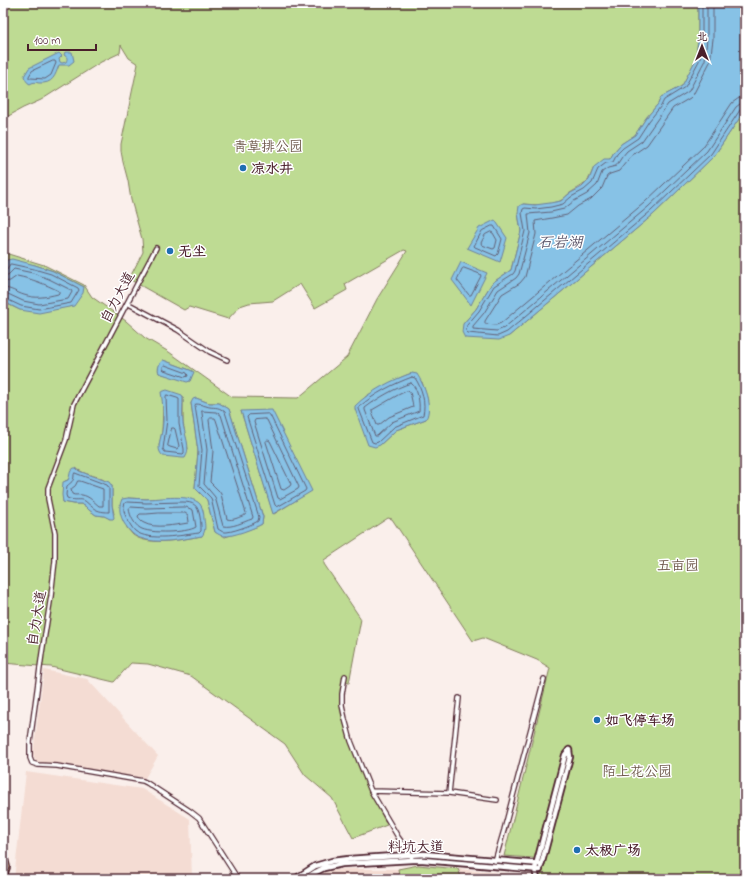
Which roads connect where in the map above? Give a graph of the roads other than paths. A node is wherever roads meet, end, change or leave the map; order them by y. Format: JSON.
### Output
{"nodes":[{"id":1,"x":156,"y":248,"type":"dead end"},
{"id":2,"x":127,"y":303,"type":"junction"},
{"id":3,"x":228,"y":360,"type":"dead end"},
{"id":4,"x":345,"y":676,"type":"dead end"},
{"id":5,"x":544,"y":679,"type":"dead end"},
{"id":6,"x":459,"y":698,"type":"dead end"},
{"id":7,"x":371,"y":790,"type":"junction"},
{"id":8,"x":449,"y":793,"type":"junction"},
{"id":9,"x":497,"y":800,"type":"dead end"},
{"id":10,"x":3,"y":856,"type":"edge"},
{"id":11,"x":411,"y":857,"type":"junction"},
{"id":12,"x":495,"y":860,"type":"junction"},
{"id":13,"x":539,"y":864,"type":"junction"},
{"id":14,"x":494,"y":866,"type":"junction"},
{"id":15,"x":537,"y":869,"type":"junction"},
{"id":16,"x":3,"y":875,"type":"edge"},
{"id":17,"x":238,"y":879,"type":"edge"},
{"id":18,"x":295,"y":879,"type":"edge"},
{"id":19,"x":305,"y":879,"type":"edge"},
{"id":20,"x":538,"y":879,"type":"edge"}],
"edges":[{"from":1,"to":2,"type":"street","name":"自力大道"},
{"from":2,"to":3,"type":"street"},
{"from":2,"to":17,"type":"street","name":"自力大道"},
{"from":4,"to":7,"type":"street"},
{"from":5,"to":12,"type":"street"},
{"from":6,"to":8,"type":"street"},
{"from":7,"to":8,"type":"street"},
{"from":7,"to":11,"type":"street"},
{"from":8,"to":9,"type":"street"},
{"from":10,"to":16,"type":"highway"},
{"from":11,"to":12,"type":"street","name":"料坑大道"},
{"from":11,"to":14,"type":"street","name":"料坑大道"},
{"from":11,"to":18,"type":"street","name":"料坑大道"},
{"from":11,"to":19,"type":"street","name":"料坑大道"},
{"from":12,"to":13,"type":"street","name":"料坑大道"},
{"from":12,"to":14,"type":"street"},
{"from":13,"to":13,"type":"street"},
{"from":13,"to":15,"type":"street"},
{"from":14,"to":15,"type":"street","name":"料坑大道"},
{"from":15,"to":20,"type":"street"}]}
